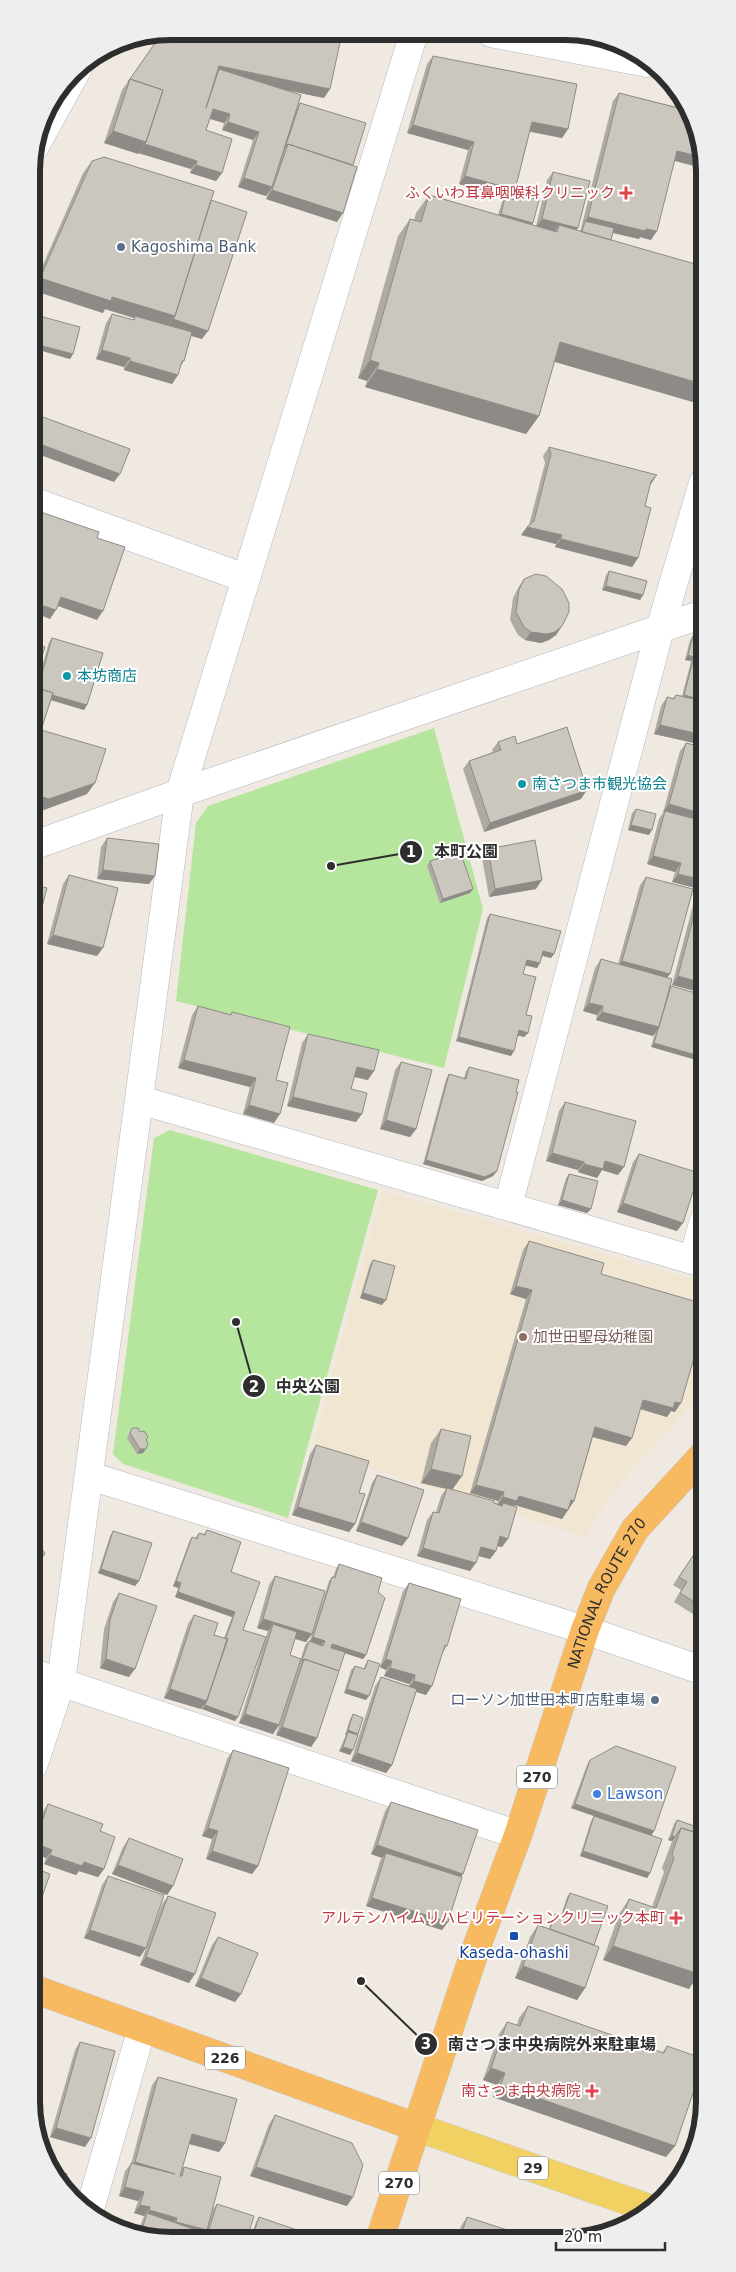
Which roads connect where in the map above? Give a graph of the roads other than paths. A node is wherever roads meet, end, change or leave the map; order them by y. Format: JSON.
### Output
{"nodes":[{"id":1,"x":412,"y":40,"type":"edge"},
{"id":2,"x":526,"y":40,"type":"edge"},
{"id":3,"x":638,"y":62,"type":"edge"},
{"id":4,"x":40,"y":504,"type":"edge"},
{"id":5,"x":696,"y":504,"type":"edge"},
{"id":6,"x":246,"y":578,"type":"junction"},
{"id":7,"x":696,"y":616,"type":"edge"},
{"id":8,"x":660,"y":629,"type":"junction"},
{"id":9,"x":180,"y":793,"type":"junction"},
{"id":10,"x":40,"y":843,"type":"edge"},
{"id":11,"x":140,"y":1100,"type":"junction"},
{"id":12,"x":508,"y":1206,"type":"junction"},
{"id":13,"x":696,"y":1260,"type":"edge"},
{"id":14,"x":696,"y":1463,"type":"edge"},
{"id":15,"x":90,"y":1476,"type":"junction"},
{"id":16,"x":585,"y":1630,"type":"junction"},
{"id":17,"x":696,"y":1667,"type":"edge"},
{"id":18,"x":40,"y":1675,"type":"edge"},
{"id":19,"x":61,"y":1682,"type":"junction"},
{"id":20,"x":40,"y":1747,"type":"edge"},
{"id":21,"x":518,"y":1835,"type":"junction"},
{"id":22,"x":40,"y":1991,"type":"edge"},
{"id":23,"x":142,"y":2028,"type":"junction"},
{"id":24,"x":416,"y":2127,"type":"junction"},
{"id":25,"x":91,"y":2205,"type":"edge"},
{"id":26,"x":643,"y":2206,"type":"edge"},
{"id":27,"x":382,"y":2232,"type":"edge"}],
"edges":[{"from":1,"to":6,"type":"street"},
{"from":2,"to":3,"type":"street"},
{"from":4,"to":6,"type":"street"},
{"from":5,"to":8,"type":"street"},
{"from":6,"to":9,"type":"street"},
{"from":7,"to":8,"type":"street"},
{"from":8,"to":9,"type":"street"},
{"from":8,"to":12,"type":"street"},
{"from":9,"to":10,"type":"street"},
{"from":9,"to":11,"type":"street"},
{"from":11,"to":12,"type":"street"},
{"from":11,"to":15,"type":"street"},
{"from":12,"to":13,"type":"street"},
{"from":14,"to":16,"type":"highway","name":"NATIONAL ROUTE 270","number":"270"},
{"from":15,"to":16,"type":"street"},
{"from":15,"to":19,"type":"street"},
{"from":16,"to":17,"type":"street"},
{"from":16,"to":21,"type":"highway","name":"NATIONAL ROUTE 270","number":"270"},
{"from":18,"to":19,"type":"street"},
{"from":19,"to":20,"type":"street"},
{"from":19,"to":21,"type":"street"},
{"from":21,"to":24,"type":"highway","name":"NATIONAL ROUTE 270","number":"270"},
{"from":22,"to":23,"type":"highway","number":"226"},
{"from":23,"to":24,"type":"highway","number":"226"},
{"from":23,"to":25,"type":"street"},
{"from":24,"to":26,"type":"main road","number":"29"},
{"from":24,"to":27,"type":"highway","name":"NATIONAL ROUTE 270","number":"270"}]}
